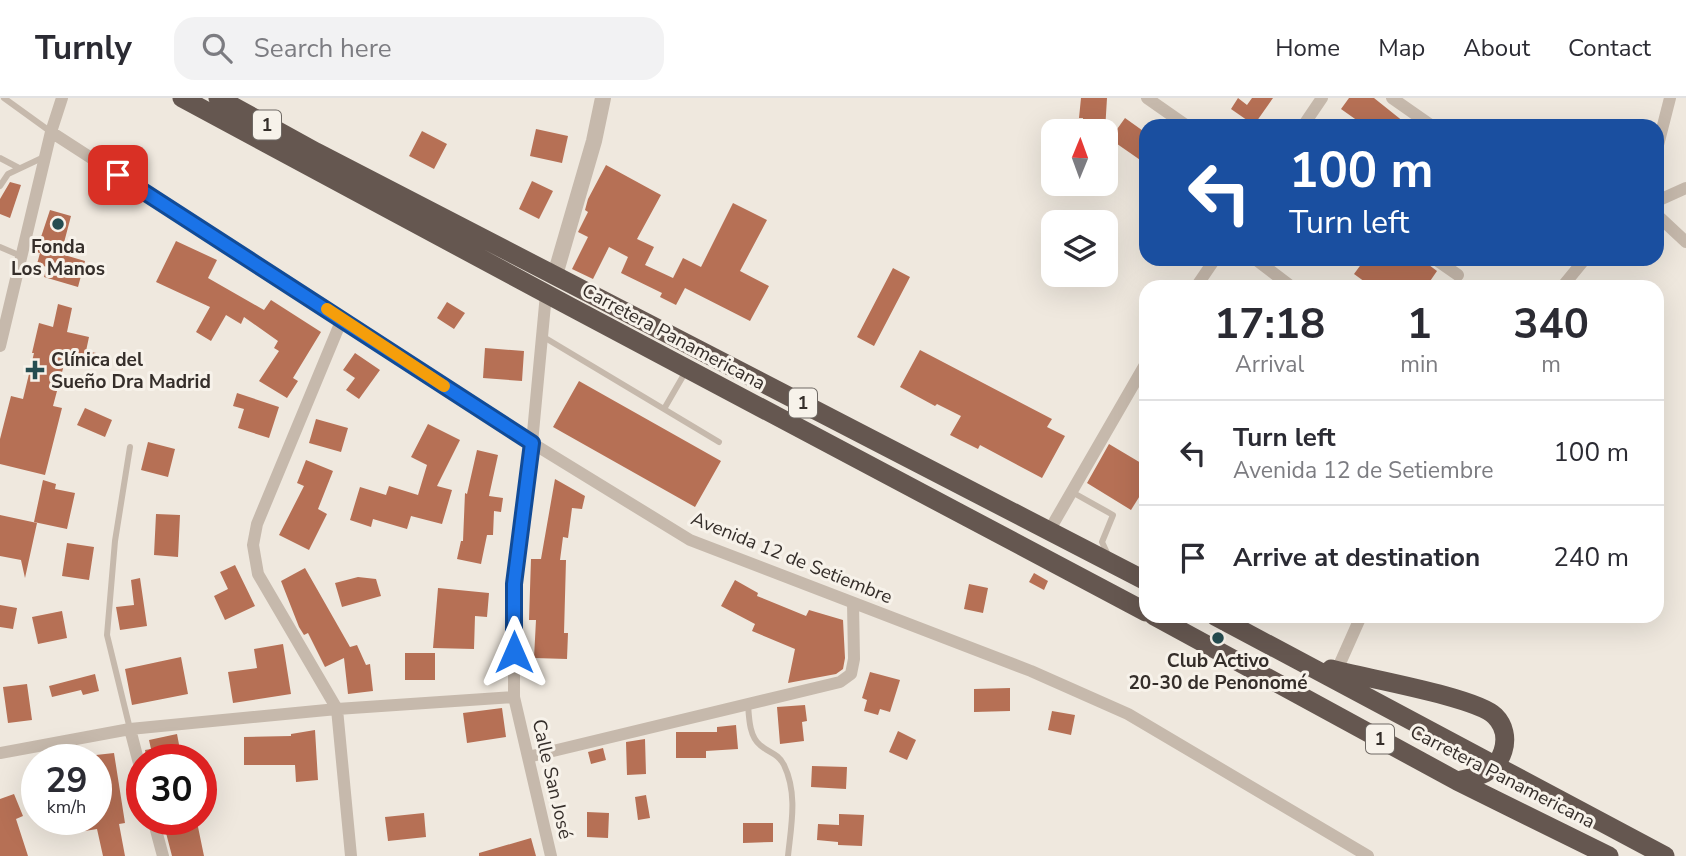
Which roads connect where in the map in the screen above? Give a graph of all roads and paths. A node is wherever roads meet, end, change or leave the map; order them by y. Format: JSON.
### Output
{"nodes":[{"id":1,"x":4,"y":98,"type":"edge"},
{"id":2,"x":62,"y":98,"type":"edge"},
{"id":3,"x":182,"y":98,"type":"edge"},
{"id":4,"x":218,"y":98,"type":"edge"},
{"id":5,"x":603,"y":98,"type":"edge"},
{"id":6,"x":1147,"y":98,"type":"edge"},
{"id":7,"x":1322,"y":98,"type":"edge"},
{"id":8,"x":1392,"y":98,"type":"edge"},
{"id":9,"x":1670,"y":98,"type":"edge"},
{"id":10,"x":1177,"y":119,"type":"edge"},
{"id":11,"x":1308,"y":119,"type":"edge"},
{"id":12,"x":1422,"y":119,"type":"edge"},
{"id":13,"x":1664,"y":122,"type":"edge"},
{"id":14,"x":51,"y":132,"type":"junction"},
{"id":15,"x":10,"y":154,"type":"dead end"},
{"id":16,"x":46,"y":156,"type":"junction"},
{"id":17,"x":3,"y":160,"type":"edge"},
{"id":18,"x":19,"y":169,"type":"junction"},
{"id":19,"x":0,"y":186,"type":"edge"},
{"id":20,"x":1686,"y":188,"type":"edge"},
{"id":21,"x":1664,"y":198,"type":"edge"},
{"id":22,"x":1664,"y":222,"type":"edge"},
{"id":23,"x":1686,"y":242,"type":"edge"},
{"id":24,"x":0,"y":247,"type":"edge"},
{"id":25,"x":21,"y":256,"type":"junction"},
{"id":26,"x":1264,"y":266,"type":"edge"},
{"id":27,"x":1446,"y":266,"type":"edge"},
{"id":28,"x":1579,"y":266,"type":"edge"},
{"id":29,"x":555,"y":275,"type":"junction"},
{"id":30,"x":1458,"y":275,"type":"dead end"},
{"id":31,"x":1283,"y":280,"type":"edge"},
{"id":32,"x":1568,"y":280,"type":"edge"},
{"id":33,"x":546,"y":294,"type":"junction"},
{"id":34,"x":569,"y":306,"type":"junction"},
{"id":35,"x":342,"y":319,"type":"junction"},
{"id":36,"x":542,"y":336,"type":"junction"},
{"id":37,"x":0,"y":345,"type":"edge"},
{"id":38,"x":687,"y":368,"type":"junction"},
{"id":39,"x":1139,"y":375,"type":"edge"},
{"id":40,"x":664,"y":409,"type":"junction"},
{"id":41,"x":719,"y":442,"type":"dead end"},
{"id":42,"x":532,"y":443,"type":"junction"},
{"id":43,"x":130,"y":447,"type":"dead end"},
{"id":44,"x":1071,"y":491,"type":"junction"},
{"id":45,"x":1049,"y":531,"type":"junction"},
{"id":46,"x":1111,"y":563,"type":"junction"},
{"id":47,"x":1062,"y":565,"type":"junction"},
{"id":48,"x":1139,"y":577,"type":"edge"},
{"id":49,"x":853,"y":603,"type":"junction"},
{"id":50,"x":1139,"y":608,"type":"edge"},
{"id":51,"x":1167,"y":623,"type":"edge"},
{"id":52,"x":1228,"y":623,"type":"edge"},
{"id":53,"x":1358,"y":623,"type":"edge"},
{"id":54,"x":1292,"y":657,"type":"junction"},
{"id":55,"x":1337,"y":670,"type":"junction"},
{"id":56,"x":514,"y":697,"type":"junction"},
{"id":57,"x":748,"y":704,"type":"junction"},
{"id":58,"x":337,"y":709,"type":"junction"},
{"id":59,"x":130,"y":729,"type":"junction"},
{"id":60,"x":134,"y":744,"type":"edge"},
{"id":61,"x":0,"y":753,"type":"edge"},
{"id":62,"x":528,"y":757,"type":"junction"},
{"id":63,"x":1496,"y":765,"type":"junction"},
{"id":64,"x":1457,"y":781,"type":"junction"},
{"id":65,"x":157,"y":835,"type":"edge"},
{"id":66,"x":163,"y":856,"type":"edge"},
{"id":67,"x":351,"y":856,"type":"edge"},
{"id":68,"x":551,"y":856,"type":"edge"},
{"id":69,"x":788,"y":856,"type":"edge"},
{"id":70,"x":1368,"y":856,"type":"edge"},
{"id":71,"x":1609,"y":856,"type":"edge"},
{"id":72,"x":1665,"y":856,"type":"edge"}],
"edges":[{"from":1,"to":14,"type":"lane"},
{"from":2,"to":14,"type":"street"},
{"from":3,"to":33,"type":"highway","name":"Carretera Panamericana","number":"1"},
{"from":4,"to":29,"type":"highway","name":"Carretera Panamericana","number":"1"},
{"from":5,"to":29,"type":"street"},
{"from":6,"to":10,"type":"street"},
{"from":7,"to":11,"type":"street"},
{"from":8,"to":12,"type":"street"},
{"from":9,"to":13,"type":"street"},
{"from":14,"to":16,"type":"street"},
{"from":14,"to":35,"type":"street","name":"Avenida 12 de Setiembre"},
{"from":15,"to":17,"type":"lane"},
{"from":16,"to":18,"type":"lane"},
{"from":16,"to":25,"type":"street"},
{"from":17,"to":18,"type":"lane"},
{"from":18,"to":19,"type":"lane"},
{"from":20,"to":21,"type":"street"},
{"from":22,"to":23,"type":"street"},
{"from":24,"to":25,"type":"lane"},
{"from":25,"to":37,"type":"street"},
{"from":26,"to":31,"type":"street"},
{"from":27,"to":30,"type":"street"},
{"from":28,"to":32,"type":"street"},
{"from":29,"to":34,"type":"highway"},
{"from":29,"to":45,"type":"highway","name":"Carretera Panamericana","number":"1"},
{"from":33,"to":34,"type":"highway","name":"Carretera Panamericana","number":"1"},
{"from":33,"to":36,"type":"street","name":"Calle San José"},
{"from":34,"to":38,"type":"highway","name":"Carretera Panamericana","number":"1"},
{"from":35,"to":42,"type":"street","name":"Avenida 12 de Setiembre"},
{"from":35,"to":58,"type":"street"},
{"from":36,"to":40,"type":"lane"},
{"from":36,"to":42,"type":"street","name":"Calle San José"},
{"from":38,"to":40,"type":"lane"},
{"from":38,"to":47,"type":"highway","name":"Carretera Panamericana","number":"1"},
{"from":39,"to":44,"type":"street"},
{"from":40,"to":41,"type":"lane"},
{"from":42,"to":49,"type":"street","name":"Avenida 12 de Setiembre"},
{"from":42,"to":56,"type":"street","name":"Calle San José"},
{"from":43,"to":59,"type":"lane"},
{"from":44,"to":45,"type":"street"},
{"from":44,"to":46,"type":"lane"},
{"from":45,"to":46,"type":"highway","name":"Carretera Panamericana","number":"1"},
{"from":45,"to":47,"type":"highway"},
{"from":46,"to":48,"type":"highway","name":"Carretera Panamericana","number":"1"},
{"from":47,"to":50,"type":"highway","name":"Carretera Panamericana","number":"1"},
{"from":49,"to":57,"type":"street"},
{"from":49,"to":70,"type":"street","name":"Avenida 12 de Setiembre"},
{"from":51,"to":64,"type":"highway","name":"Carretera Panamericana","number":"1"},
{"from":52,"to":54,"type":"highway","name":"Carretera Panamericana","number":"1"},
{"from":53,"to":55,"type":"street"},
{"from":54,"to":55,"type":"highway"},
{"from":54,"to":63,"type":"highway","name":"Carretera Panamericana","number":"1"},
{"from":55,"to":63,"type":"highway"},
{"from":56,"to":58,"type":"street"},
{"from":56,"to":62,"type":"street","name":"Calle San José"},
{"from":57,"to":62,"type":"street"},
{"from":57,"to":69,"type":"lane"},
{"from":58,"to":59,"type":"street"},
{"from":58,"to":67,"type":"street"},
{"from":59,"to":60,"type":"street"},
{"from":59,"to":61,"type":"street"},
{"from":62,"to":68,"type":"street","name":"Calle San José"},
{"from":63,"to":64,"type":"highway"},
{"from":63,"to":72,"type":"highway","name":"Carretera Panamericana","number":"1"},
{"from":64,"to":71,"type":"highway","name":"Carretera Panamericana","number":"1"},
{"from":65,"to":66,"type":"street"}]}
